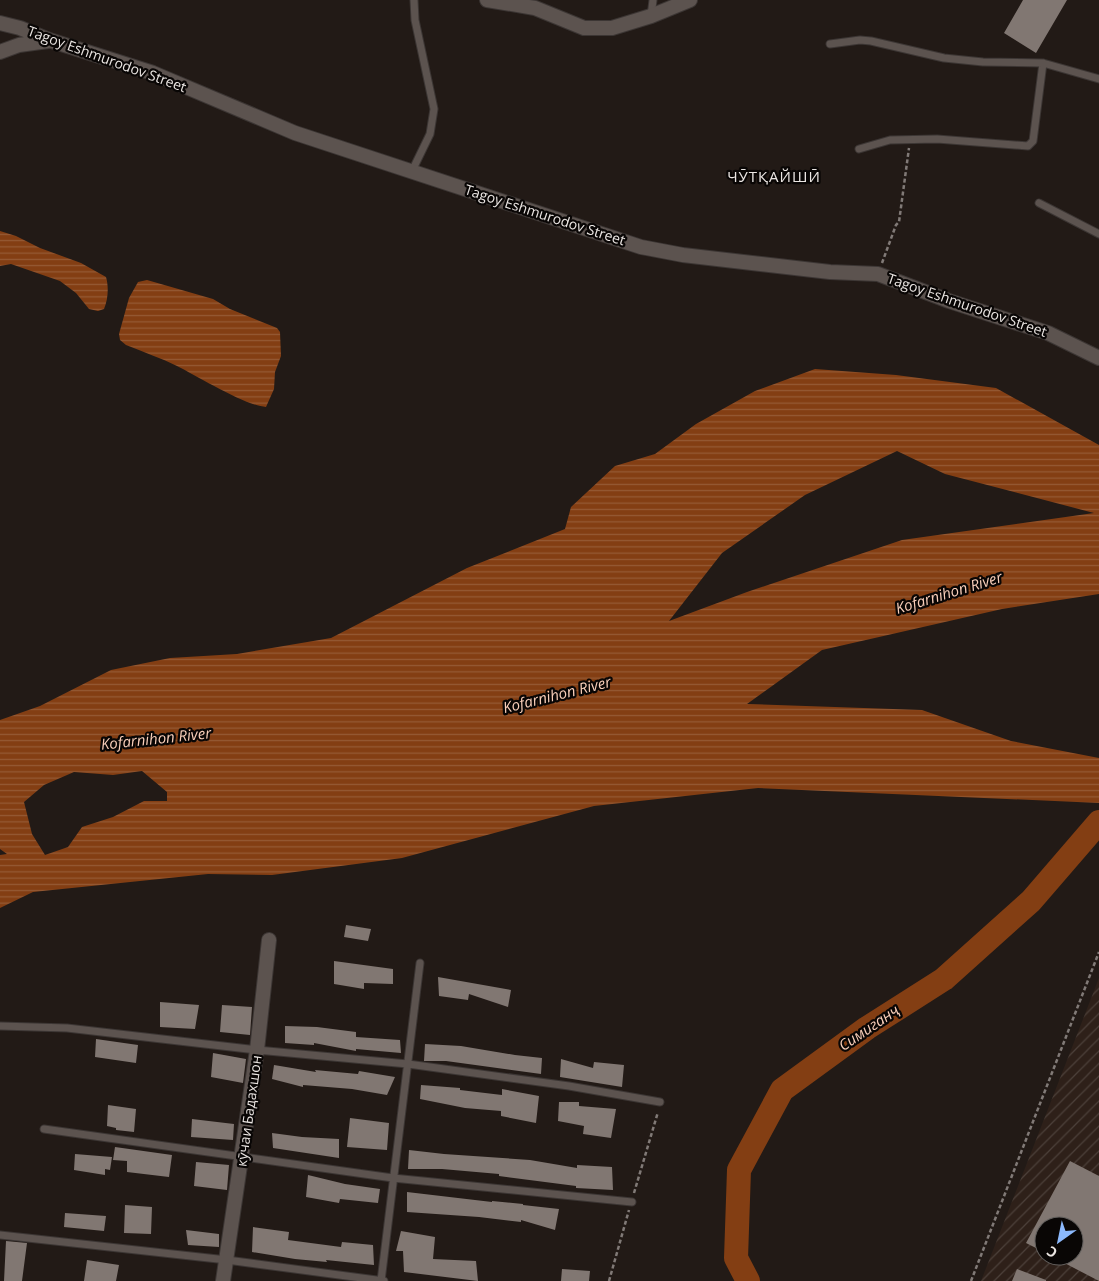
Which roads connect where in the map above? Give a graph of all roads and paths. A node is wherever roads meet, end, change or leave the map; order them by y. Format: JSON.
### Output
{"nodes":[{"id":1,"x":414,"y":0,"type":"edge"},
{"id":2,"x":487,"y":0,"type":"edge"},
{"id":3,"x":653,"y":0,"type":"edge"},
{"id":4,"x":690,"y":0,"type":"edge"},
{"id":5,"x":651,"y":16,"type":"junction"},
{"id":6,"x":0,"y":24,"type":"edge"},
{"id":7,"x":48,"y":40,"type":"junction"},
{"id":8,"x":830,"y":44,"type":"dead end"},
{"id":9,"x":0,"y":52,"type":"edge"},
{"id":10,"x":1043,"y":63,"type":"junction"},
{"id":11,"x":1099,"y":79,"type":"edge"},
{"id":12,"x":910,"y":140,"type":"junction"},
{"id":13,"x":859,"y":149,"type":"dead end"},
{"id":14,"x":412,"y":171,"type":"junction"},
{"id":15,"x":1039,"y":202,"type":"dead end"},
{"id":16,"x":1099,"y":234,"type":"edge"},
{"id":17,"x":878,"y":274,"type":"junction"},
{"id":18,"x":1099,"y":358,"type":"edge"},
{"id":19,"x":269,"y":940,"type":"dead end"},
{"id":20,"x":1099,"y":952,"type":"edge"},
{"id":21,"x":420,"y":963,"type":"dead end"},
{"id":22,"x":0,"y":1026,"type":"edge"},
{"id":23,"x":258,"y":1050,"type":"junction"},
{"id":24,"x":408,"y":1064,"type":"junction"},
{"id":25,"x":660,"y":1102,"type":"dead end"},
{"id":26,"x":44,"y":1129,"type":"dead end"},
{"id":27,"x":242,"y":1157,"type":"junction"},
{"id":28,"x":393,"y":1178,"type":"junction"},
{"id":29,"x":632,"y":1202,"type":"dead end"},
{"id":30,"x":0,"y":1235,"type":"edge"},
{"id":31,"x":227,"y":1260,"type":"junction"},
{"id":32,"x":223,"y":1281,"type":"edge"},
{"id":33,"x":382,"y":1281,"type":"edge"},
{"id":34,"x":971,"y":1281,"type":"edge"}],
"edges":[{"from":1,"to":14,"type":"lane"},
{"from":2,"to":5,"type":"street"},
{"from":3,"to":5,"type":"lane"},
{"from":4,"to":5,"type":"street"},
{"from":6,"to":7,"type":"street","name":"Tagoy Eshmurodov Street"},
{"from":7,"to":9,"type":"street"},
{"from":7,"to":14,"type":"street","name":"Tagoy Eshmurodov Street"},
{"from":8,"to":10,"type":"lane"},
{"from":10,"to":11,"type":"lane"},
{"from":10,"to":12,"type":"lane"},
{"from":12,"to":13,"type":"lane"},
{"from":12,"to":17,"type":"path"},
{"from":14,"to":17,"type":"street","name":"Tagoy Eshmurodov Street"},
{"from":15,"to":16,"type":"lane"},
{"from":17,"to":18,"type":"street","name":"Tagoy Eshmurodov Street"},
{"from":19,"to":23,"type":"street","name":"кӯчаи Бадахшон"},
{"from":20,"to":34,"type":"path"},
{"from":21,"to":24,"type":"lane"},
{"from":22,"to":23,"type":"lane"},
{"from":23,"to":24,"type":"lane"},
{"from":23,"to":27,"type":"street","name":"кӯчаи Бадахшон"},
{"from":24,"to":25,"type":"lane"},
{"from":24,"to":28,"type":"lane"},
{"from":26,"to":27,"type":"lane"},
{"from":27,"to":28,"type":"lane"},
{"from":27,"to":31,"type":"street","name":"кӯчаи Бадахшон"},
{"from":28,"to":29,"type":"lane"},
{"from":28,"to":33,"type":"lane"},
{"from":30,"to":31,"type":"lane"},
{"from":31,"to":32,"type":"street","name":"кӯчаи Бадахшон"},
{"from":31,"to":33,"type":"lane"}]}
